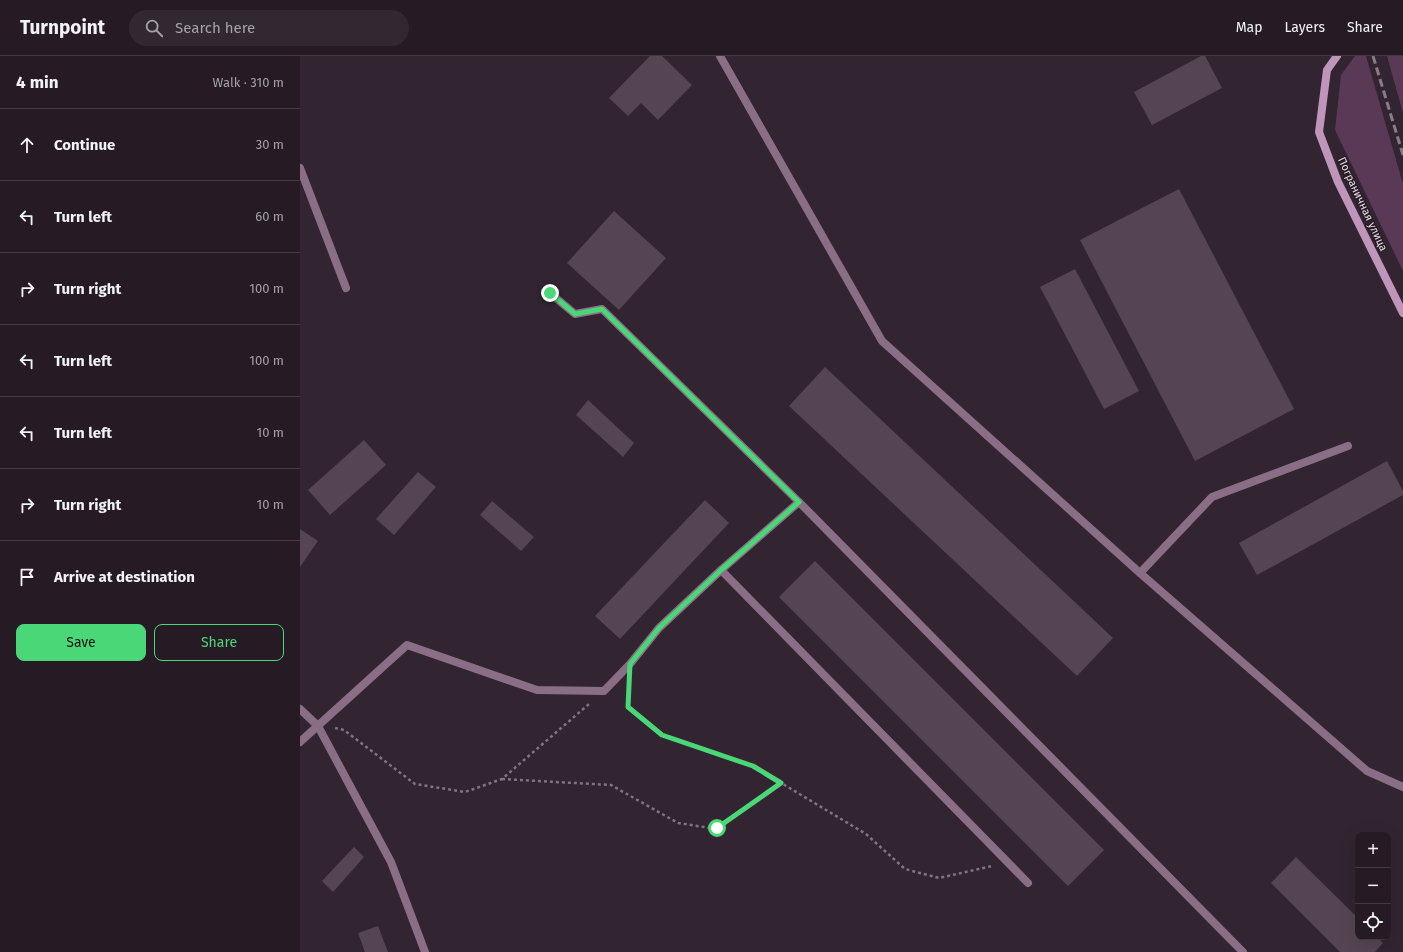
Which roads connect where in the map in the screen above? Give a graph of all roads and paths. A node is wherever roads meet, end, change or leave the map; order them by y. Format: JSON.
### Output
{"nodes":[{"id":1,"x":720,"y":56,"type":"edge"},
{"id":2,"x":1337,"y":56,"type":"edge"},
{"id":3,"x":300,"y":168,"type":"edge"},
{"id":4,"x":346,"y":288,"type":"dead end"},
{"id":5,"x":550,"y":293,"type":"dead end"},
{"id":6,"x":1403,"y":313,"type":"edge"},
{"id":7,"x":1348,"y":446,"type":"dead end"},
{"id":8,"x":799,"y":502,"type":"junction"},
{"id":9,"x":721,"y":570,"type":"junction"},
{"id":10,"x":1140,"y":573,"type":"junction"},
{"id":11,"x":630,"y":664,"type":"junction"},
{"id":12,"x":604,"y":691,"type":"junction"},
{"id":13,"x":300,"y":709,"type":"edge"},
{"id":14,"x":318,"y":726,"type":"junction"},
{"id":15,"x":300,"y":742,"type":"edge"},
{"id":16,"x":502,"y":779,"type":"junction"},
{"id":17,"x":781,"y":783,"type":"junction"},
{"id":18,"x":1403,"y":786,"type":"edge"},
{"id":19,"x":1007,"y":863,"type":"junction"},
{"id":20,"x":1028,"y":883,"type":"dead end"},
{"id":21,"x":425,"y":952,"type":"edge"},
{"id":22,"x":1243,"y":952,"type":"edge"}],
"edges":[{"from":1,"to":10,"type":"lane"},
{"from":2,"to":6,"type":"main road","name":"Пограничная улица"},
{"from":3,"to":4,"type":"lane"},
{"from":5,"to":8,"type":"lane"},
{"from":7,"to":10,"type":"lane"},
{"from":8,"to":9,"type":"lane"},
{"from":8,"to":22,"type":"lane"},
{"from":9,"to":11,"type":"lane"},
{"from":9,"to":19,"type":"lane"},
{"from":10,"to":18,"type":"lane"},
{"from":11,"to":12,"type":"lane"},
{"from":11,"to":17,"type":"path"},
{"from":12,"to":14,"type":"lane"},
{"from":12,"to":16,"type":"path"},
{"from":13,"to":14,"type":"lane"},
{"from":14,"to":15,"type":"lane"},
{"from":14,"to":16,"type":"path"},
{"from":14,"to":21,"type":"lane"},
{"from":16,"to":17,"type":"path"},
{"from":17,"to":19,"type":"path"},
{"from":19,"to":20,"type":"lane"}]}
